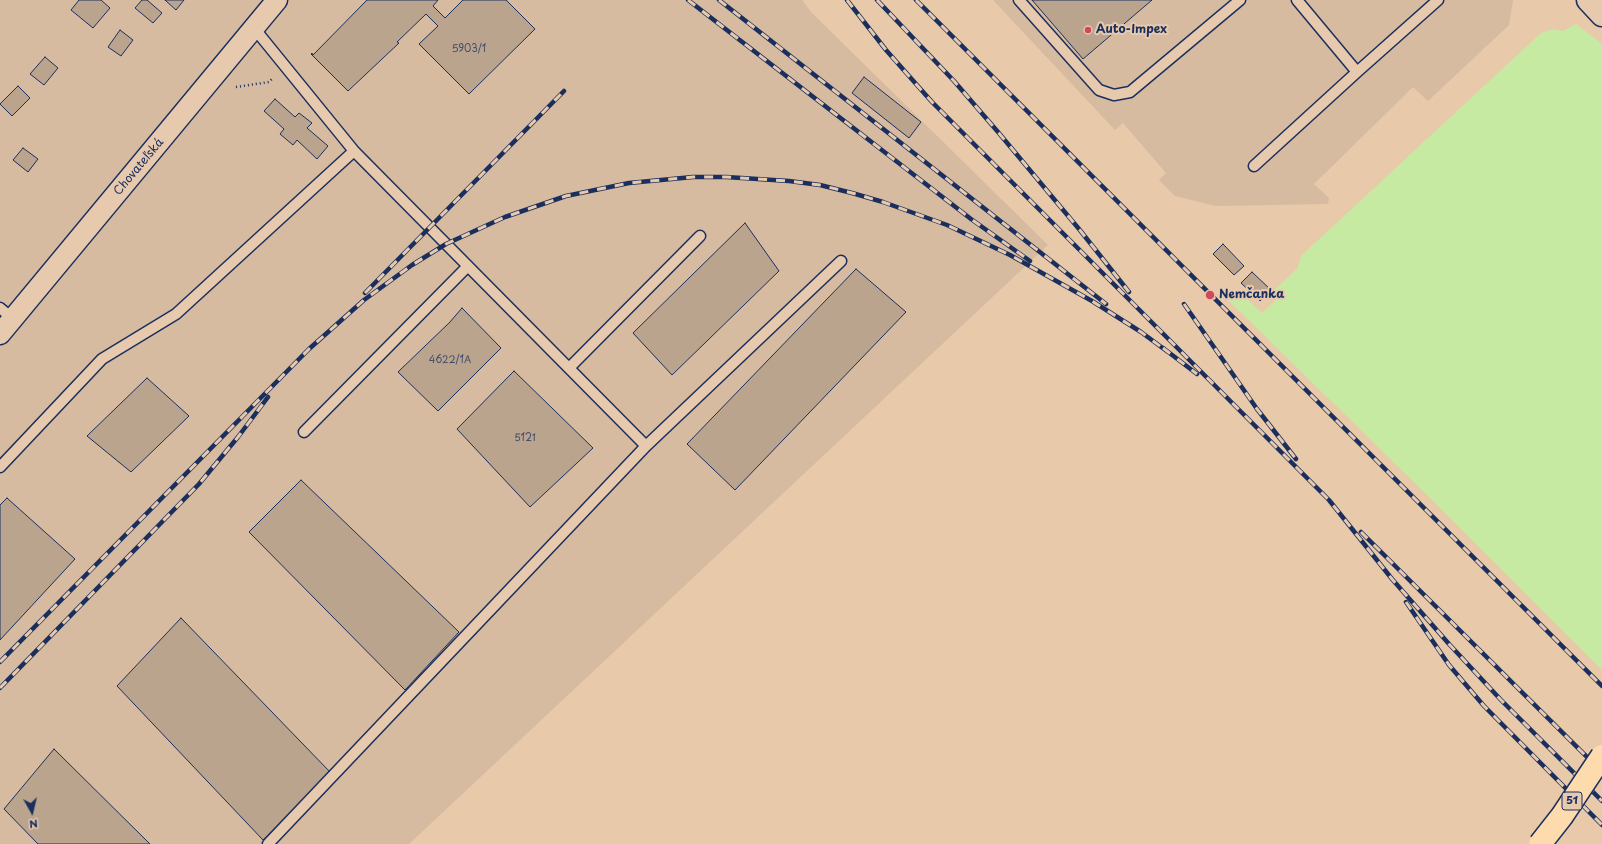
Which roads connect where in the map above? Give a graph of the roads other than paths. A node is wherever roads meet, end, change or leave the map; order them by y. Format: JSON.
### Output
{"nodes":[{"id":1,"x":277,"y":0,"type":"edge"},
{"id":2,"x":1019,"y":0,"type":"edge"},
{"id":3,"x":1240,"y":0,"type":"edge"},
{"id":4,"x":1296,"y":0,"type":"edge"},
{"id":5,"x":1438,"y":0,"type":"edge"},
{"id":6,"x":1588,"y":0,"type":"edge"},
{"id":7,"x":1602,"y":15,"type":"edge"},
{"id":8,"x":254,"y":28,"type":"junction"},
{"id":9,"x":1357,"y":72,"type":"junction"},
{"id":10,"x":354,"y":151,"type":"junction"},
{"id":11,"x":1254,"y":166,"type":"dead end"},
{"id":12,"x":700,"y":236,"type":"dead end"},
{"id":13,"x":841,"y":261,"type":"dead end"},
{"id":14,"x":468,"y":266,"type":"junction"},
{"id":15,"x":6,"y":313,"type":"edge"},
{"id":16,"x":0,"y":334,"type":"edge"},
{"id":17,"x":569,"y":368,"type":"junction"},
{"id":18,"x":304,"y":432,"type":"dead end"},
{"id":19,"x":646,"y":446,"type":"junction"},
{"id":20,"x":0,"y":467,"type":"edge"},
{"id":21,"x":1602,"y":756,"type":"edge"},
{"id":22,"x":268,"y":844,"type":"edge"},
{"id":23,"x":1540,"y":844,"type":"edge"}],
"edges":[{"from":1,"to":8,"type":"street","name":"Chovateľská"},
{"from":2,"to":3,"type":"lane"},
{"from":4,"to":9,"type":"lane"},
{"from":5,"to":9,"type":"lane"},
{"from":6,"to":7,"type":"main road"},
{"from":8,"to":10,"type":"lane"},
{"from":8,"to":15,"type":"street","name":"Chovateľská"},
{"from":9,"to":11,"type":"lane"},
{"from":10,"to":14,"type":"lane"},
{"from":10,"to":20,"type":"lane"},
{"from":12,"to":17,"type":"lane"},
{"from":13,"to":19,"type":"lane"},
{"from":14,"to":17,"type":"lane"},
{"from":14,"to":18,"type":"lane"},
{"from":15,"to":16,"type":"street","name":"Chovateľská"},
{"from":17,"to":19,"type":"lane"},
{"from":19,"to":22,"type":"lane"},
{"from":21,"to":23,"type":"main road","number":"51","bridge":true}]}
